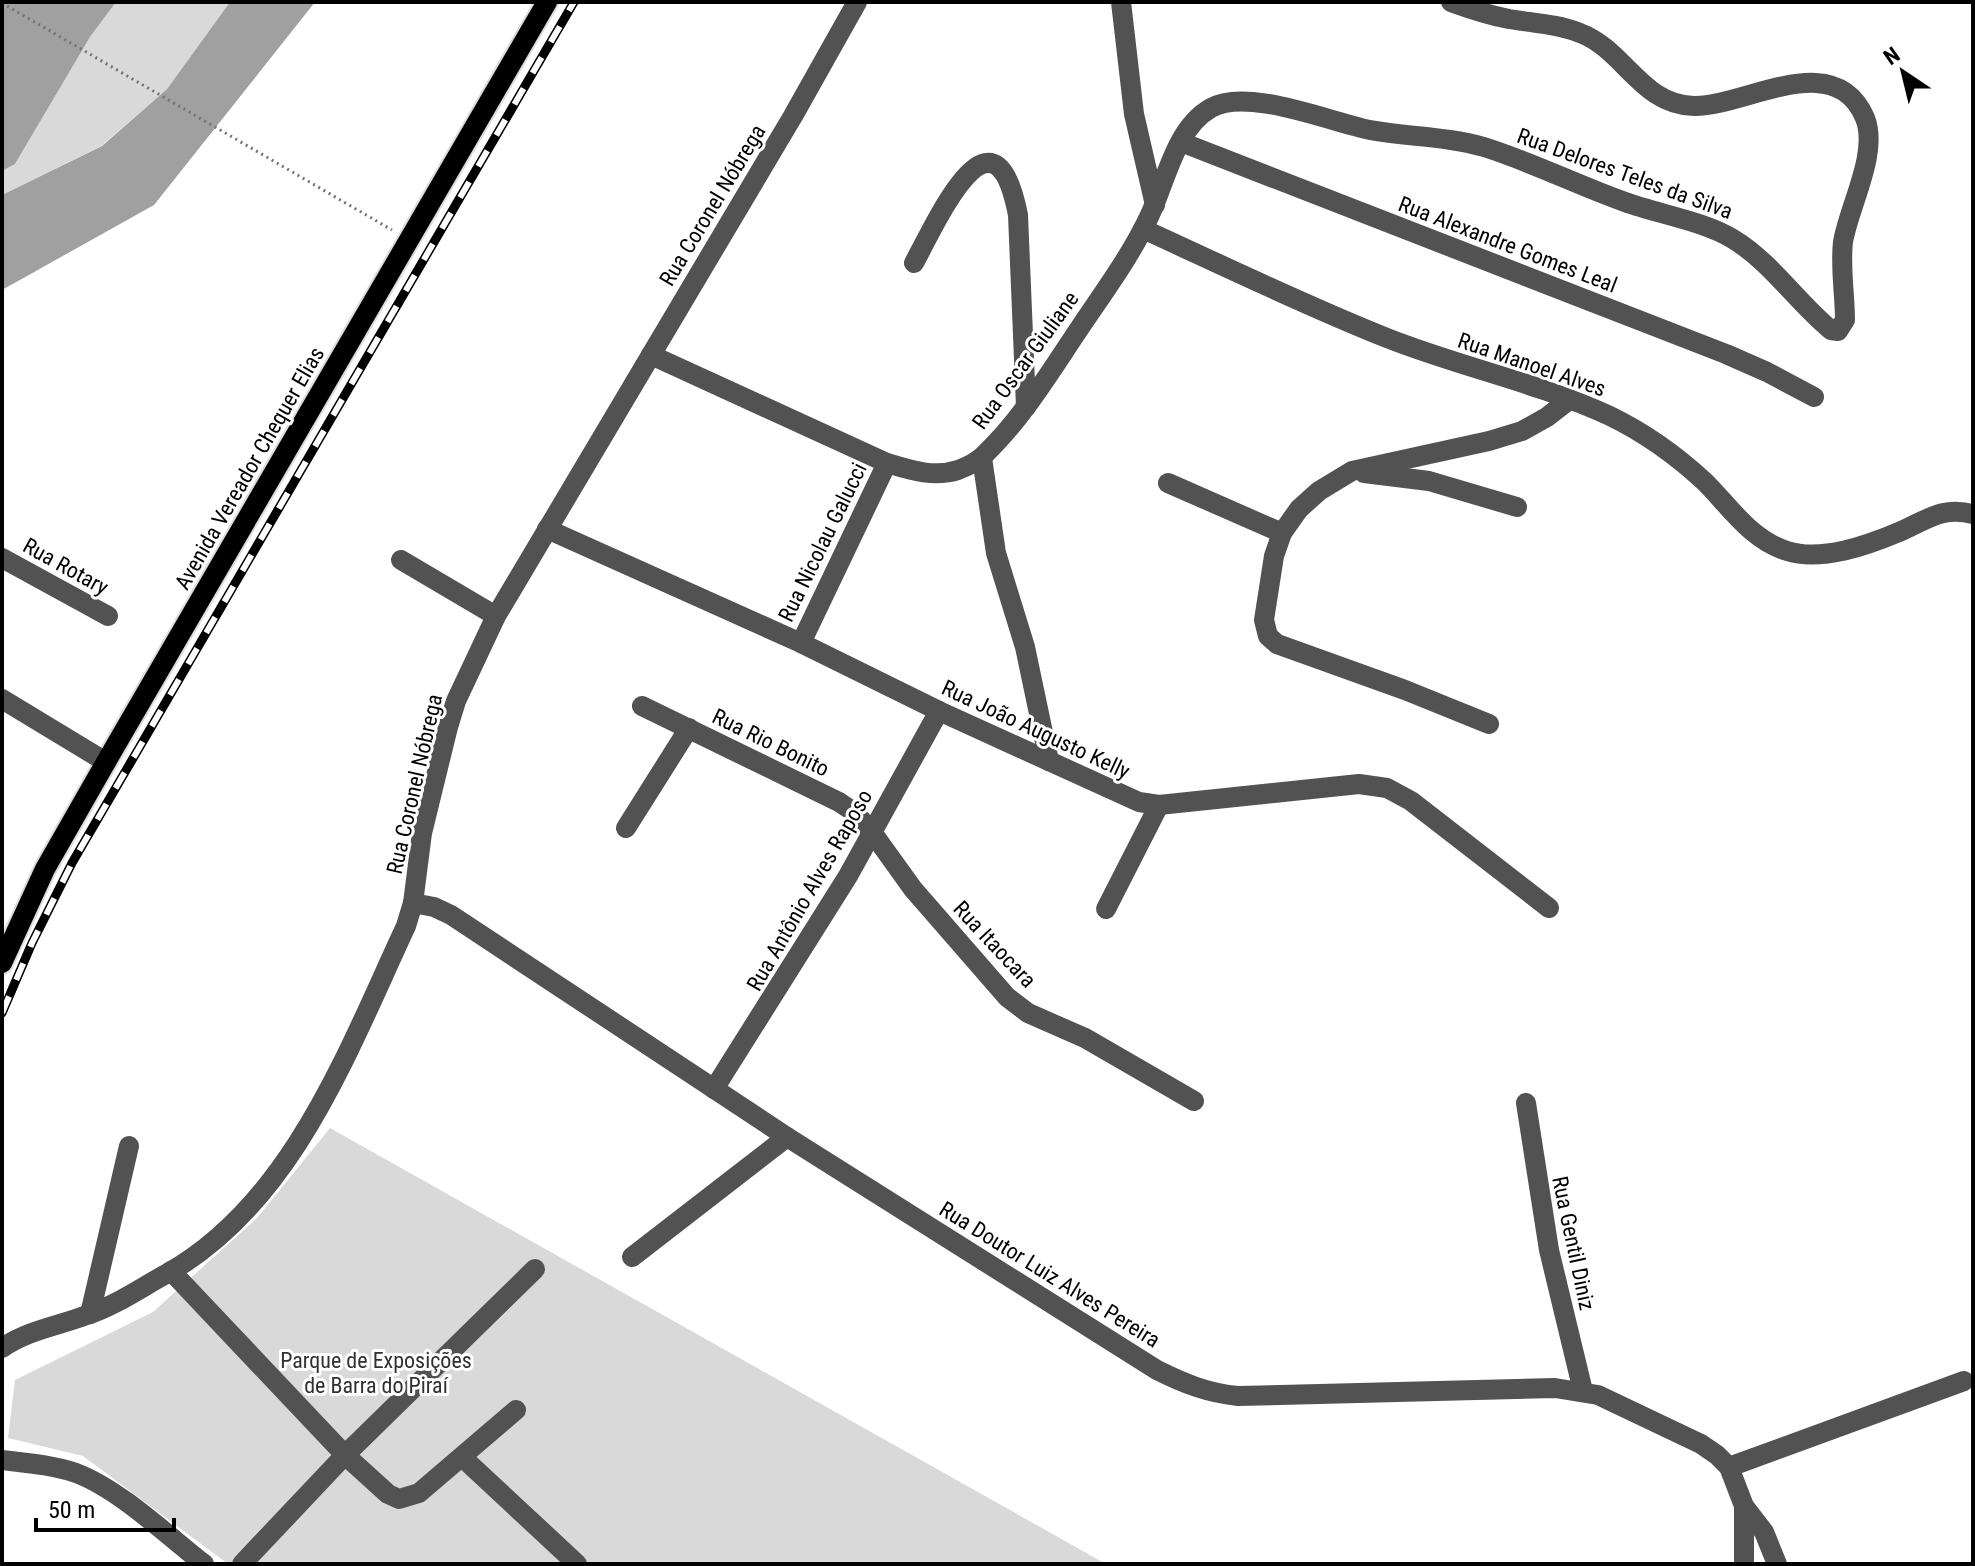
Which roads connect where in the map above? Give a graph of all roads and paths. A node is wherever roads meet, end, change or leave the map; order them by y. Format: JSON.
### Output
{"nodes":[{"id":1,"x":547,"y":2,"type":"edge"},
{"id":2,"x":857,"y":2,"type":"edge"},
{"id":3,"x":1121,"y":2,"type":"edge"},
{"id":4,"x":1451,"y":2,"type":"edge"},
{"id":5,"x":2,"y":3,"type":"edge"},
{"id":6,"x":1181,"y":142,"type":"junction"},
{"id":7,"x":1155,"y":205,"type":"junction"},
{"id":8,"x":1143,"y":229,"type":"junction"},
{"id":9,"x":409,"y":241,"type":"junction"},
{"id":10,"x":914,"y":263,"type":"dead end"},
{"id":11,"x":651,"y":355,"type":"junction"},
{"id":12,"x":1814,"y":397,"type":"dead end"},
{"id":13,"x":1569,"y":400,"type":"junction"},
{"id":14,"x":1026,"y":407,"type":"junction"},
{"id":15,"x":982,"y":458,"type":"junction"},
{"id":16,"x":887,"y":463,"type":"junction"},
{"id":17,"x":1352,"y":471,"type":"junction"},
{"id":18,"x":1168,"y":483,"type":"dead end"},
{"id":19,"x":1517,"y":507,"type":"dead end"},
{"id":20,"x":1973,"y":514,"type":"edge"},
{"id":21,"x":547,"y":529,"type":"junction"},
{"id":22,"x":1282,"y":533,"type":"junction"},
{"id":23,"x":2,"y":558,"type":"edge"},
{"id":24,"x":401,"y":560,"type":"dead end"},
{"id":25,"x":108,"y":616,"type":"dead end"},
{"id":26,"x":496,"y":616,"type":"junction"},
{"id":27,"x":801,"y":643,"type":"junction"},
{"id":28,"x":2,"y":699,"type":"edge"},
{"id":29,"x":642,"y":706,"type":"dead end"},
{"id":30,"x":939,"y":711,"type":"junction"},
{"id":31,"x":1489,"y":724,"type":"dead end"},
{"id":32,"x":689,"y":728,"type":"junction"},
{"id":33,"x":1049,"y":761,"type":"junction"},
{"id":34,"x":106,"y":762,"type":"junction"},
{"id":35,"x":1159,"y":805,"type":"junction"},
{"id":36,"x":626,"y":828,"type":"dead end"},
{"id":37,"x":872,"y":832,"type":"junction"},
{"id":38,"x":413,"y":903,"type":"junction"},
{"id":39,"x":1549,"y":908,"type":"dead end"},
{"id":40,"x":1106,"y":909,"type":"dead end"},
{"id":41,"x":2,"y":962,"type":"edge"},
{"id":42,"x":714,"y":1089,"type":"junction"},
{"id":43,"x":1194,"y":1101,"type":"dead end"},
{"id":44,"x":1526,"y":1103,"type":"dead end"},
{"id":45,"x":787,"y":1137,"type":"junction"},
{"id":46,"x":129,"y":1146,"type":"dead end"},
{"id":47,"x":632,"y":1257,"type":"dead end"},
{"id":48,"x":535,"y":1269,"type":"dead end"},
{"id":49,"x":171,"y":1271,"type":"junction"},
{"id":50,"x":90,"y":1314,"type":"junction"},
{"id":51,"x":2,"y":1348,"type":"edge"},
{"id":52,"x":1964,"y":1381,"type":"dead end"},
{"id":53,"x":1583,"y":1391,"type":"junction"},
{"id":54,"x":516,"y":1410,"type":"dead end"},
{"id":55,"x":345,"y":1455,"type":"junction"},
{"id":56,"x":462,"y":1457,"type":"junction"},
{"id":57,"x":2,"y":1460,"type":"edge"},
{"id":58,"x":1729,"y":1467,"type":"junction"},
{"id":59,"x":1744,"y":1506,"type":"junction"},
{"id":60,"x":567,"y":1561,"type":"edge"},
{"id":61,"x":204,"y":1564,"type":"edge"},
{"id":62,"x":242,"y":1564,"type":"edge"},
{"id":63,"x":1744,"y":1564,"type":"edge"},
{"id":64,"x":1777,"y":1564,"type":"edge"}],
"edges":[{"from":1,"to":9,"type":"main road","name":"Avenida Vereador Chequer Elias"},
{"from":2,"to":11,"type":"street","name":"Rua Coronel Nóbrega"},
{"from":3,"to":7,"type":"street"},
{"from":4,"to":6,"type":"street","name":"Rua Delores Teles da Silva"},
{"from":5,"to":9,"type":"path"},
{"from":6,"to":7,"type":"street","name":"Rua Oscar Giuliane"},
{"from":6,"to":12,"type":"street","name":"Rua Alexandre Gomes Leal"},
{"from":7,"to":8,"type":"street","name":"Rua Oscar Giuliane"},
{"from":8,"to":13,"type":"street","name":"Rua Manoel Alves"},
{"from":8,"to":14,"type":"street","name":"Rua Oscar Giuliane"},
{"from":9,"to":34,"type":"main road","name":"Avenida Vereador Chequer Elias"},
{"from":10,"to":14,"type":"street"},
{"from":11,"to":16,"type":"street","name":"Rua Oscar Giuliane"},
{"from":11,"to":21,"type":"street","name":"Rua Coronel Nóbrega"},
{"from":13,"to":17,"type":"street"},
{"from":13,"to":20,"type":"street","name":"Rua Manoel Alves"},
{"from":14,"to":15,"type":"street","name":"Rua Oscar Giuliane"},
{"from":15,"to":16,"type":"street","name":"Rua Oscar Giuliane"},
{"from":15,"to":33,"type":"street"},
{"from":16,"to":27,"type":"street","name":"Rua Nicolau Galucci"},
{"from":17,"to":19,"type":"street"},
{"from":17,"to":22,"type":"street"},
{"from":18,"to":22,"type":"street"},
{"from":21,"to":26,"type":"street","name":"Rua Coronel Nóbrega"},
{"from":21,"to":27,"type":"street","name":"Rua João Augusto Kelly"},
{"from":22,"to":31,"type":"street"},
{"from":23,"to":25,"type":"street","name":"Rua Rotary"},
{"from":24,"to":26,"type":"street"},
{"from":26,"to":38,"type":"street","name":"Rua Coronel Nóbrega"},
{"from":27,"to":30,"type":"street","name":"Rua João Augusto Kelly"},
{"from":28,"to":34,"type":"street"},
{"from":29,"to":32,"type":"street","name":"Rua Rio Bonito"},
{"from":30,"to":33,"type":"street","name":"Rua João Augusto Kelly"},
{"from":30,"to":37,"type":"street","name":"Rua Antônio Alves Raposo"},
{"from":32,"to":36,"type":"street"},
{"from":32,"to":37,"type":"street","name":"Rua Rio Bonito"},
{"from":33,"to":35,"type":"street","name":"Rua João Augusto Kelly"},
{"from":34,"to":41,"type":"main road","name":"Avenida Vereador Chequer Elias"},
{"from":35,"to":39,"type":"street","name":"Rua João Augusto Kelly"},
{"from":35,"to":40,"type":"street"},
{"from":37,"to":42,"type":"street","name":"Rua Antônio Alves Raposo"},
{"from":37,"to":43,"type":"street","name":"Rua Itaocara"},
{"from":38,"to":42,"type":"street","name":"Rua Doutor Luiz Alves Pereira"},
{"from":38,"to":49,"type":"street","name":"Rua Coronel Nóbrega"},
{"from":42,"to":45,"type":"street","name":"Rua Doutor Luiz Alves Pereira"},
{"from":44,"to":53,"type":"street","name":"Rua Gentil Diniz"},
{"from":45,"to":47,"type":"street"},
{"from":45,"to":53,"type":"street","name":"Rua Doutor Luiz Alves Pereira"},
{"from":46,"to":50,"type":"street"},
{"from":48,"to":55,"type":"street"},
{"from":49,"to":50,"type":"street","name":"Rua Coronel Nóbrega"},
{"from":49,"to":55,"type":"street"},
{"from":50,"to":51,"type":"street","name":"Rua Coronel Nóbrega"},
{"from":52,"to":58,"type":"street"},
{"from":53,"to":58,"type":"street","name":"Rua Doutor Luiz Alves Pereira"},
{"from":54,"to":56,"type":"street"},
{"from":55,"to":56,"type":"street"},
{"from":55,"to":62,"type":"street"},
{"from":56,"to":60,"type":"street"},
{"from":57,"to":61,"type":"street"},
{"from":58,"to":59,"type":"street"},
{"from":59,"to":63,"type":"street"},
{"from":59,"to":64,"type":"street"}]}
